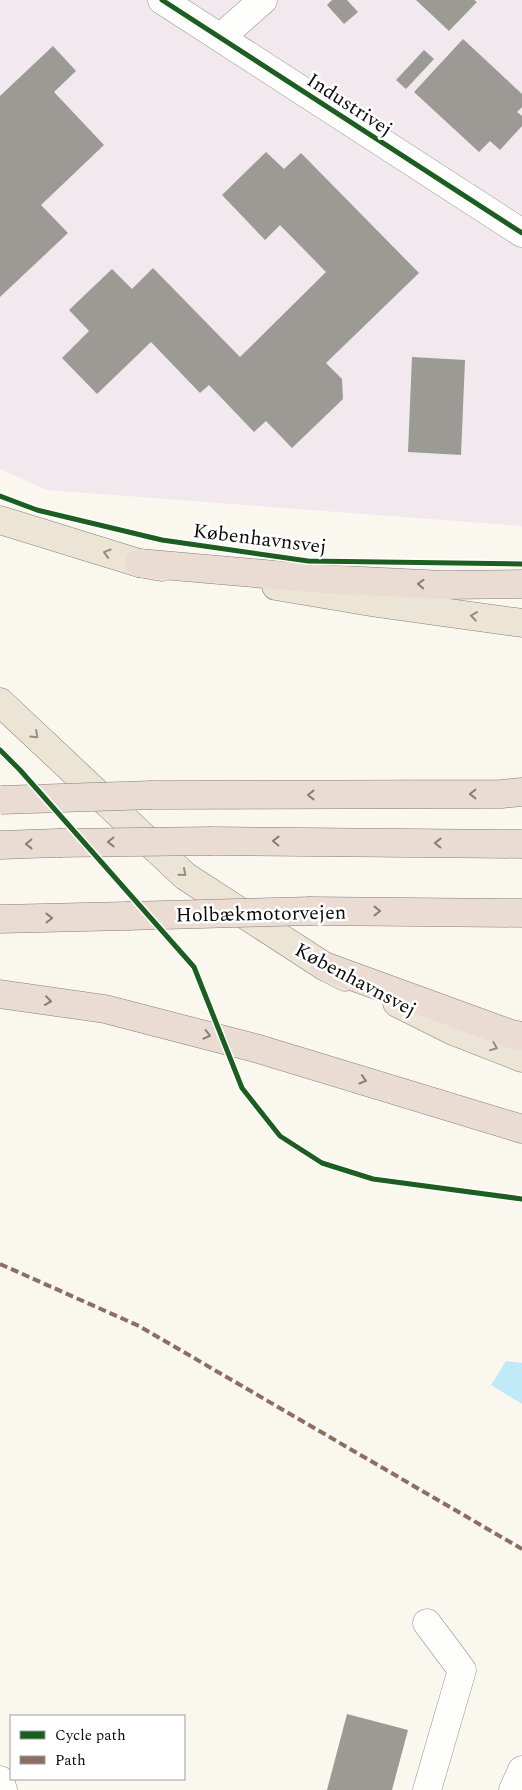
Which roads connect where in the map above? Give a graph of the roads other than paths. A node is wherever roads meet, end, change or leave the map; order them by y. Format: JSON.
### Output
{"nodes":[{"id":1,"x":162,"y":0,"type":"edge"},
{"id":2,"x":263,"y":0,"type":"edge"},
{"id":3,"x":221,"y":37,"type":"junction"},
{"id":4,"x":522,"y":233,"type":"edge"},
{"id":5,"x":0,"y":520,"type":"edge"},
{"id":6,"x":139,"y":563,"type":"junction"},
{"id":7,"x":522,"y":584,"type":"edge"},
{"id":8,"x":522,"y":623,"type":"edge"},
{"id":9,"x":0,"y":702,"type":"edge"},
{"id":10,"x":522,"y":792,"type":"edge"},
{"id":11,"x":0,"y":800,"type":"edge"},
{"id":12,"x":0,"y":844,"type":"edge"},
{"id":13,"x":522,"y":844,"type":"edge"},
{"id":14,"x":522,"y":912,"type":"edge"},
{"id":15,"x":0,"y":919,"type":"edge"},
{"id":16,"x":324,"y":966,"type":"junction"},
{"id":17,"x":0,"y":994,"type":"edge"},
{"id":18,"x":522,"y":1036,"type":"edge"},
{"id":19,"x":522,"y":1058,"type":"edge"},
{"id":20,"x":522,"y":1129,"type":"edge"},
{"id":21,"x":427,"y":1623,"type":"dead end"},
{"id":22,"x":522,"y":1770,"type":"edge"},
{"id":23,"x":0,"y":1780,"type":"edge"},
{"id":24,"x":3,"y":1790,"type":"edge"},
{"id":25,"x":427,"y":1790,"type":"edge"},
{"id":26,"x":513,"y":1790,"type":"edge"}],
"edges":[{"from":1,"to":3,"type":"street","name":"Industrivej"},
{"from":2,"to":3,"type":"street"},
{"from":3,"to":4,"type":"street","name":"Industrivej"},
{"from":6,"to":5,"type":"main road","name":"Københavnsvej","one_way":true},
{"from":7,"to":6,"type":"highway","one_way":true},
{"from":8,"to":6,"type":"main road","name":"Københavnsvej","one_way":true},
{"from":9,"to":16,"type":"main road","name":"Københavnsvej","one_way":true},
{"from":10,"to":11,"type":"highway","one_way":true,"bridge":true},
{"from":13,"to":12,"type":"highway","one_way":true,"bridge":true},
{"from":15,"to":14,"type":"highway","name":"Holbækmotorvejen","one_way":true,"bridge":true},
{"from":16,"to":18,"type":"highway"},
{"from":16,"to":19,"type":"main road","name":"Københavnsvej","one_way":true},
{"from":17,"to":20,"type":"highway","one_way":true},
{"from":21,"to":25,"type":"street"},
{"from":22,"to":26,"type":"street"},
{"from":23,"to":24,"type":"street"}]}
